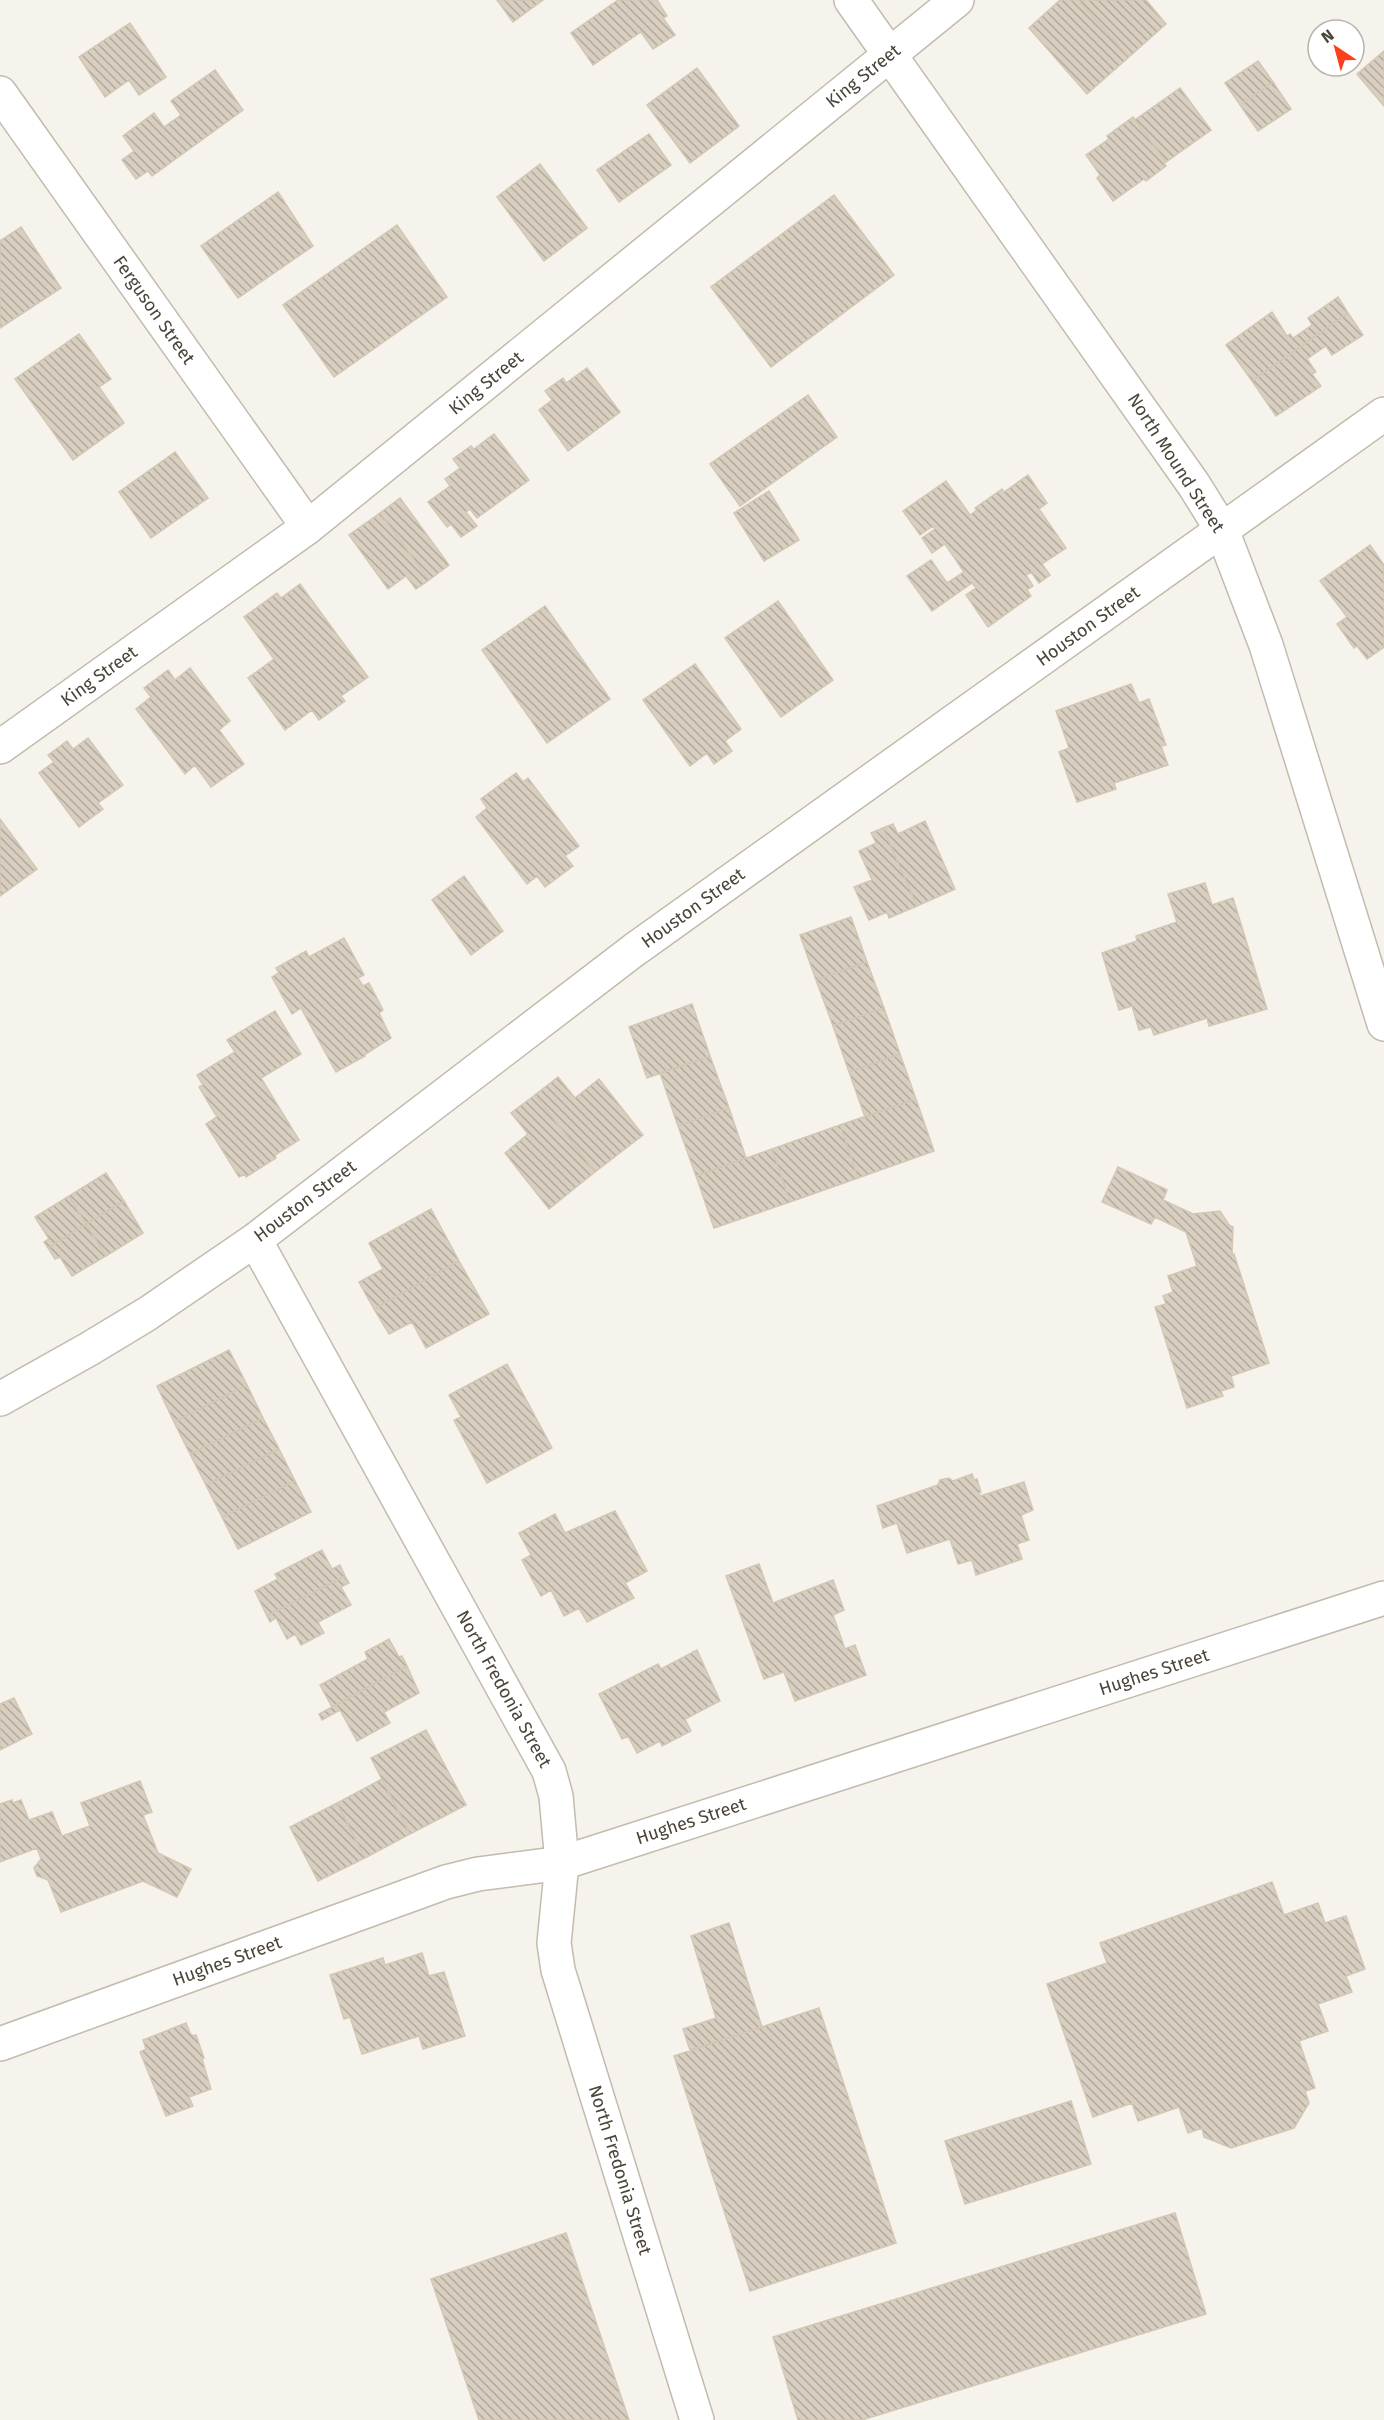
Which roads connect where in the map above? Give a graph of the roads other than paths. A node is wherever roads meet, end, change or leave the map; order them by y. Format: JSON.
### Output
{"nodes":[{"id":1,"x":851,"y":0,"type":"edge"},
{"id":2,"x":957,"y":0,"type":"edge"},
{"id":3,"x":890,"y":55,"type":"junction"},
{"id":4,"x":0,"y":93,"type":"edge"},
{"id":5,"x":1384,"y":414,"type":"edge"},
{"id":6,"x":308,"y":527,"type":"junction"},
{"id":7,"x":1222,"y":530,"type":"junction"},
{"id":8,"x":0,"y":747,"type":"edge"},
{"id":9,"x":1384,"y":1024,"type":"edge"},
{"id":10,"x":255,"y":1240,"type":"junction"},
{"id":11,"x":0,"y":1399,"type":"edge"},
{"id":12,"x":1384,"y":1598,"type":"edge"},
{"id":13,"x":562,"y":1863,"type":"junction"},
{"id":14,"x":0,"y":2044,"type":"edge"},
{"id":15,"x":697,"y":2420,"type":"edge"}],
"edges":[{"from":1,"to":3,"type":"street","name":"North Mound Street"},
{"from":2,"to":3,"type":"street","name":"King Street"},
{"from":3,"to":6,"type":"street","name":"King Street"},
{"from":3,"to":7,"type":"street","name":"North Mound Street"},
{"from":4,"to":6,"type":"street","name":"Ferguson Street"},
{"from":5,"to":7,"type":"street","name":"Houston Street"},
{"from":6,"to":8,"type":"street","name":"King Street"},
{"from":7,"to":9,"type":"street","name":"North Mound Street"},
{"from":7,"to":10,"type":"street","name":"Houston Street"},
{"from":10,"to":11,"type":"street","name":"Houston Street"},
{"from":10,"to":13,"type":"street","name":"North Fredonia Street"},
{"from":12,"to":13,"type":"street","name":"Hughes Street"},
{"from":13,"to":14,"type":"street","name":"Hughes Street"},
{"from":13,"to":15,"type":"street","name":"North Fredonia Street"}]}
